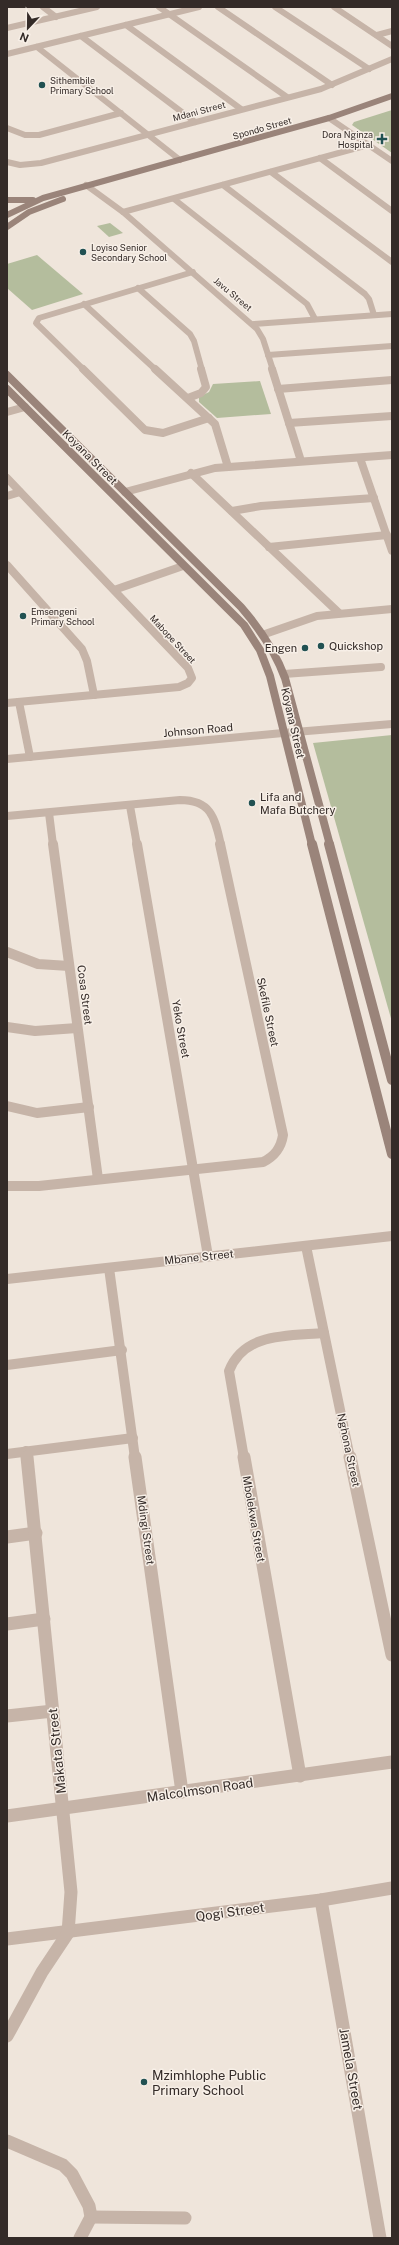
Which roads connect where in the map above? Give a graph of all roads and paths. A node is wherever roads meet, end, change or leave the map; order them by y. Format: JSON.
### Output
{"nodes":[{"id":1,"x":43,"y":7,"type":"edge"},
{"id":2,"x":97,"y":7,"type":"edge"},
{"id":3,"x":160,"y":7,"type":"edge"},
{"id":4,"x":200,"y":7,"type":"edge"},
{"id":5,"x":218,"y":7,"type":"edge"},
{"id":6,"x":275,"y":7,"type":"edge"},
{"id":7,"x":334,"y":7,"type":"edge"},
{"id":8,"x":170,"y":14,"type":"junction"},
{"id":9,"x":56,"y":17,"type":"junction"},
{"id":10,"x":126,"y":25,"type":"junction"},
{"id":11,"x":8,"y":26,"type":"edge"},
{"id":12,"x":392,"y":31,"type":"edge"},
{"id":13,"x":377,"y":35,"type":"junction"},
{"id":14,"x":81,"y":36,"type":"junction"},
{"id":15,"x":392,"y":46,"type":"edge"},
{"id":16,"x":37,"y":47,"type":"junction"},
{"id":17,"x":7,"y":54,"type":"edge"},
{"id":18,"x":392,"y":58,"type":"edge"},
{"id":19,"x":368,"y":69,"type":"junction"},
{"id":20,"x":332,"y":85,"type":"junction"},
{"id":21,"x":392,"y":96,"type":"edge"},
{"id":22,"x":287,"y":98,"type":"junction"},
{"id":23,"x":241,"y":109,"type":"junction"},
{"id":24,"x":121,"y":113,"type":"junction"},
{"id":25,"x":329,"y":118,"type":"junction"},
{"id":26,"x":195,"y":122,"type":"junction"},
{"id":27,"x":7,"y":128,"type":"edge"},
{"id":28,"x":149,"y":134,"type":"junction"},
{"id":29,"x":368,"y":145,"type":"junction"},
{"id":30,"x":320,"y":158,"type":"junction"},
{"id":31,"x":180,"y":160,"type":"junction"},
{"id":32,"x":392,"y":161,"type":"edge"},
{"id":33,"x":7,"y":162,"type":"edge"},
{"id":34,"x":271,"y":172,"type":"junction"},
{"id":35,"x":136,"y":173,"type":"junction"},
{"id":36,"x":223,"y":185,"type":"junction"},
{"id":37,"x":86,"y":186,"type":"junction"},
{"id":38,"x":92,"y":190,"type":"junction"},
{"id":39,"x":43,"y":198,"type":"junction"},
{"id":40,"x":174,"y":199,"type":"junction"},
{"id":41,"x":7,"y":200,"type":"edge"},
{"id":42,"x":7,"y":207,"type":"edge"},
{"id":43,"x":15,"y":211,"type":"junction"},
{"id":44,"x":392,"y":211,"type":"edge"},
{"id":45,"x":123,"y":212,"type":"junction"},
{"id":46,"x":7,"y":215,"type":"edge"},
{"id":47,"x":24,"y":215,"type":"junction"},
{"id":48,"x":17,"y":219,"type":"junction"},
{"id":49,"x":7,"y":227,"type":"edge"},
{"id":50,"x":392,"y":262,"type":"edge"},
{"id":51,"x":193,"y":272,"type":"junction"},
{"id":52,"x":138,"y":288,"type":"junction"},
{"id":53,"x":84,"y":304,"type":"junction"},
{"id":54,"x":392,"y":314,"type":"edge"},
{"id":55,"x":374,"y":315,"type":"junction"},
{"id":56,"x":315,"y":319,"type":"junction"},
{"id":57,"x":254,"y":324,"type":"junction"},
{"id":58,"x":392,"y":346,"type":"edge"},
{"id":59,"x":268,"y":355,"type":"junction"},
{"id":60,"x":7,"y":375,"type":"edge"},
{"id":61,"x":392,"y":380,"type":"edge"},
{"id":62,"x":7,"y":389,"type":"edge"},
{"id":63,"x":278,"y":389,"type":"junction"},
{"id":64,"x":188,"y":398,"type":"junction"},
{"id":65,"x":25,"y":407,"type":"junction"},
{"id":66,"x":7,"y":412,"type":"edge"},
{"id":67,"x":392,"y":416,"type":"edge"},
{"id":68,"x":209,"y":418,"type":"junction"},
{"id":69,"x":289,"y":423,"type":"junction"},
{"id":70,"x":392,"y":456,"type":"edge"},
{"id":71,"x":360,"y":458,"type":"junction"},
{"id":72,"x":301,"y":461,"type":"junction"},
{"id":73,"x":228,"y":467,"type":"junction"},
{"id":74,"x":191,"y":473,"type":"junction"},
{"id":75,"x":7,"y":478,"type":"edge"},
{"id":76,"x":20,"y":492,"type":"junction"},
{"id":77,"x":125,"y":492,"type":"junction"},
{"id":78,"x":7,"y":496,"type":"edge"},
{"id":79,"x":374,"y":498,"type":"junction"},
{"id":80,"x":232,"y":511,"type":"junction"},
{"id":81,"x":386,"y":535,"type":"junction"},
{"id":82,"x":269,"y":547,"type":"junction"},
{"id":83,"x":392,"y":551,"type":"edge"},
{"id":84,"x":7,"y":565,"type":"edge"},
{"id":85,"x":184,"y":566,"type":"junction"},
{"id":86,"x":114,"y":590,"type":"junction"},
{"id":87,"x":392,"y":608,"type":"edge"},
{"id":88,"x":339,"y":613,"type":"junction"},
{"id":89,"x":265,"y":634,"type":"junction"},
{"id":90,"x":381,"y":667,"type":"dead end"},
{"id":91,"x":284,"y":674,"type":"junction"},
{"id":92,"x":94,"y":695,"type":"junction"},
{"id":93,"x":19,"y":702,"type":"junction"},
{"id":94,"x":7,"y":703,"type":"edge"},
{"id":95,"x":392,"y":724,"type":"edge"},
{"id":96,"x":300,"y":732,"type":"junction"},
{"id":97,"x":283,"y":733,"type":"junction"},
{"id":98,"x":30,"y":757,"type":"junction"},
{"id":99,"x":7,"y":759,"type":"edge"},
{"id":100,"x":130,"y":806,"type":"junction"},
{"id":101,"x":49,"y":813,"type":"junction"},
{"id":102,"x":7,"y":816,"type":"edge"},
{"id":103,"x":7,"y":952,"type":"edge"},
{"id":104,"x":69,"y":966,"type":"junction"},
{"id":105,"x":7,"y":1026,"type":"edge"},
{"id":106,"x":77,"y":1028,"type":"junction"},
{"id":107,"x":392,"y":1080,"type":"edge"},
{"id":108,"x":7,"y":1106,"type":"edge"},
{"id":109,"x":89,"y":1107,"type":"junction"},
{"id":110,"x":392,"y":1154,"type":"edge"},
{"id":111,"x":194,"y":1170,"type":"junction"},
{"id":112,"x":98,"y":1179,"type":"junction"},
{"id":113,"x":7,"y":1186,"type":"edge"},
{"id":114,"x":392,"y":1236,"type":"edge"},
{"id":115,"x":306,"y":1246,"type":"junction"},
{"id":116,"x":208,"y":1256,"type":"junction"},
{"id":117,"x":110,"y":1268,"type":"junction"},
{"id":118,"x":7,"y":1279,"type":"edge"},
{"id":119,"x":324,"y":1333,"type":"junction"},
{"id":120,"x":122,"y":1350,"type":"junction"},
{"id":121,"x":7,"y":1365,"type":"edge"},
{"id":122,"x":133,"y":1438,"type":"junction"},
{"id":123,"x":26,"y":1451,"type":"junction"},
{"id":124,"x":7,"y":1454,"type":"edge"},
{"id":125,"x":36,"y":1533,"type":"junction"},
{"id":126,"x":7,"y":1537,"type":"edge"},
{"id":127,"x":44,"y":1619,"type":"junction"},
{"id":128,"x":7,"y":1624,"type":"edge"},
{"id":129,"x":392,"y":1655,"type":"edge"},
{"id":130,"x":53,"y":1710,"type":"junction"},
{"id":131,"x":7,"y":1716,"type":"edge"},
{"id":132,"x":392,"y":1762,"type":"edge"},
{"id":133,"x":300,"y":1776,"type":"junction"},
{"id":134,"x":182,"y":1792,"type":"junction"},
{"id":135,"x":63,"y":1810,"type":"junction"},
{"id":136,"x":7,"y":1816,"type":"edge"},
{"id":137,"x":392,"y":1888,"type":"edge"},
{"id":138,"x":321,"y":1900,"type":"junction"},
{"id":139,"x":68,"y":1933,"type":"junction"},
{"id":140,"x":7,"y":1939,"type":"edge"},
{"id":141,"x":7,"y":2036,"type":"edge"},
{"id":142,"x":7,"y":2141,"type":"edge"},
{"id":143,"x":91,"y":2217,"type":"junction"},
{"id":144,"x":185,"y":2218,"type":"dead end"},
{"id":145,"x":80,"y":2238,"type":"edge"},
{"id":146,"x":380,"y":2238,"type":"edge"}],
"edges":[{"from":1,"to":9,"type":"street"},
{"from":2,"to":9,"type":"street"},
{"from":3,"to":8,"type":"street"},
{"from":4,"to":8,"type":"street"},
{"from":5,"to":20,"type":"street"},
{"from":6,"to":19,"type":"street"},
{"from":7,"to":13,"type":"street"},
{"from":8,"to":10,"type":"street"},
{"from":8,"to":22,"type":"street"},
{"from":9,"to":11,"type":"street"},
{"from":10,"to":14,"type":"street"},
{"from":10,"to":23,"type":"street"},
{"from":12,"to":13,"type":"street"},
{"from":13,"to":15,"type":"street"},
{"from":14,"to":16,"type":"street"},
{"from":14,"to":26,"type":"street"},
{"from":16,"to":17,"type":"street"},
{"from":16,"to":24,"type":"street"},
{"from":18,"to":19,"type":"street","name":"Mdani Street"},
{"from":19,"to":20,"type":"street","name":"Mdani Street"},
{"from":20,"to":22,"type":"street","name":"Mdani Street"},
{"from":21,"to":25,"type":"main road","name":"Spondo Street"},
{"from":22,"to":23,"type":"street","name":"Mdani Street"},
{"from":23,"to":26,"type":"street","name":"Mdani Street"},
{"from":24,"to":27,"type":"street"},
{"from":24,"to":28,"type":"street"},
{"from":25,"to":29,"type":"street"},
{"from":25,"to":31,"type":"main road","name":"Spondo Street"},
{"from":26,"to":28,"type":"street","name":"Mdani Street"},
{"from":28,"to":31,"type":"street"},
{"from":28,"to":33,"type":"street","name":"Mdani Street"},
{"from":29,"to":30,"type":"street"},
{"from":29,"to":32,"type":"street"},
{"from":30,"to":34,"type":"street"},
{"from":30,"to":44,"type":"street"},
{"from":31,"to":35,"type":"main road","name":"Spondo Street"},
{"from":34,"to":36,"type":"street"},
{"from":34,"to":50,"type":"street"},
{"from":35,"to":37,"type":"main road","name":"Spondo Street"},
{"from":35,"to":38,"type":"main road","name":"Spondo Street"},
{"from":36,"to":40,"type":"street"},
{"from":36,"to":55,"type":"street"},
{"from":37,"to":38,"type":"street","name":"Javu Street"},
{"from":37,"to":39,"type":"main road","name":"Spondo Street"},
{"from":38,"to":45,"type":"street","name":"Javu Street"},
{"from":38,"to":47,"type":"main road","name":"Spondo Street"},
{"from":39,"to":41,"type":"main road"},
{"from":39,"to":43,"type":"main road","name":"Spondo Street"},
{"from":40,"to":45,"type":"street"},
{"from":40,"to":56,"type":"street"},
{"from":42,"to":43,"type":"main road"},
{"from":43,"to":46,"type":"main road","name":"Spondo Street"},
{"from":43,"to":47,"type":"main road"},
{"from":45,"to":51,"type":"street","name":"Javu Street"},
{"from":46,"to":48,"type":"main road"},
{"from":47,"to":48,"type":"main road","name":"Spondo Street"},
{"from":48,"to":49,"type":"main road","name":"Spondo Street"},
{"from":51,"to":52,"type":"street"},
{"from":51,"to":57,"type":"street","name":"Javu Street"},
{"from":52,"to":53,"type":"street"},
{"from":52,"to":64,"type":"street"},
{"from":53,"to":64,"type":"street"},
{"from":53,"to":68,"type":"street"},
{"from":54,"to":55,"type":"street"},
{"from":55,"to":56,"type":"street"},
{"from":56,"to":57,"type":"street"},
{"from":57,"to":59,"type":"street","name":"Javu Street"},
{"from":58,"to":59,"type":"street"},
{"from":59,"to":63,"type":"street","name":"Javu Street"},
{"from":60,"to":77,"type":"main road","name":"Koyana Street"},
{"from":61,"to":63,"type":"street"},
{"from":62,"to":65,"type":"main road","name":"Koyana Street"},
{"from":63,"to":69,"type":"street","name":"Javu Street"},
{"from":64,"to":68,"type":"street"},
{"from":65,"to":66,"type":"street"},
{"from":65,"to":85,"type":"main road","name":"Koyana Street"},
{"from":67,"to":69,"type":"street"},
{"from":68,"to":73,"type":"street"},
{"from":69,"to":72,"type":"street","name":"Javu Street"},
{"from":70,"to":71,"type":"street"},
{"from":71,"to":72,"type":"street"},
{"from":71,"to":79,"type":"street"},
{"from":72,"to":73,"type":"street"},
{"from":73,"to":74,"type":"street"},
{"from":74,"to":77,"type":"street"},
{"from":74,"to":80,"type":"street"},
{"from":75,"to":76,"type":"street","name":"Mabope Street"},
{"from":76,"to":78,"type":"street"},
{"from":76,"to":86,"type":"street","name":"Mabope Street"},
{"from":77,"to":89,"type":"main road","name":"Koyana Street"},
{"from":79,"to":80,"type":"street"},
{"from":79,"to":81,"type":"street"},
{"from":80,"to":82,"type":"street"},
{"from":81,"to":82,"type":"street"},
{"from":81,"to":83,"type":"street"},
{"from":82,"to":88,"type":"street"},
{"from":84,"to":92,"type":"street"},
{"from":85,"to":86,"type":"street"},
{"from":85,"to":97,"type":"main road","name":"Koyana Street"},
{"from":86,"to":92,"type":"street","name":"Mabope Street"},
{"from":87,"to":88,"type":"street"},
{"from":88,"to":89,"type":"street"},
{"from":89,"to":91,"type":"main road","name":"Koyana Street"},
{"from":90,"to":91,"type":"street"},
{"from":91,"to":96,"type":"main road","name":"Koyana Street"},
{"from":92,"to":93,"type":"street","name":"Mabope Street"},
{"from":93,"to":94,"type":"street","name":"Mabope Street"},
{"from":93,"to":98,"type":"street"},
{"from":95,"to":96,"type":"street","name":"Johnson Road"},
{"from":96,"to":97,"type":"street","name":"Johnson Road"},
{"from":96,"to":107,"type":"main road","name":"Koyana Street"},
{"from":97,"to":98,"type":"street","name":"Johnson Road"},
{"from":97,"to":110,"type":"main road","name":"Koyana Street"},
{"from":98,"to":99,"type":"street","name":"Johnson Road"},
{"from":100,"to":101,"type":"street","name":"Skefile Street"},
{"from":100,"to":111,"type":"street","name":"Yeko Street"},
{"from":100,"to":111,"type":"street","name":"Skefile Street"},
{"from":101,"to":102,"type":"street","name":"Skefile Street"},
{"from":101,"to":104,"type":"street","name":"Cosa Street"},
{"from":103,"to":104,"type":"street"},
{"from":104,"to":106,"type":"street","name":"Cosa Street"},
{"from":105,"to":106,"type":"street"},
{"from":106,"to":109,"type":"street","name":"Cosa Street"},
{"from":108,"to":109,"type":"street"},
{"from":109,"to":112,"type":"street","name":"Cosa Street"},
{"from":111,"to":112,"type":"street","name":"Skefile Street"},
{"from":111,"to":116,"type":"street","name":"Yeko Street"},
{"from":112,"to":113,"type":"street","name":"Skefile Street"},
{"from":114,"to":115,"type":"street","name":"Mbane Street"},
{"from":115,"to":116,"type":"street","name":"Mbane Street"},
{"from":115,"to":119,"type":"street","name":"Nghona Street"},
{"from":116,"to":117,"type":"street","name":"Mbane Street"},
{"from":117,"to":118,"type":"street","name":"Mbane Street"},
{"from":117,"to":120,"type":"street","name":"Mdingi Street"},
{"from":119,"to":129,"type":"street","name":"Nghona Street"},
{"from":119,"to":133,"type":"street","name":"Mbolekwa Street"},
{"from":120,"to":121,"type":"street"},
{"from":120,"to":122,"type":"street","name":"Mdingi Street"},
{"from":122,"to":123,"type":"street"},
{"from":122,"to":134,"type":"street","name":"Mdingi Street"},
{"from":123,"to":124,"type":"street"},
{"from":123,"to":125,"type":"street","name":"Makata Street"},
{"from":125,"to":126,"type":"street"},
{"from":125,"to":127,"type":"street","name":"Makata Street"},
{"from":127,"to":128,"type":"street"},
{"from":127,"to":130,"type":"street","name":"Makata Street"},
{"from":130,"to":131,"type":"street"},
{"from":130,"to":135,"type":"street","name":"Makata Street"},
{"from":132,"to":133,"type":"street","name":"Malcolmson Road"},
{"from":133,"to":134,"type":"street","name":"Malcolmson Road"},
{"from":134,"to":135,"type":"street","name":"Malcolmson Road"},
{"from":135,"to":136,"type":"street","name":"Malcolmson Road"},
{"from":135,"to":139,"type":"street","name":"Makata Street"},
{"from":137,"to":138,"type":"street","name":"Qogi Street"},
{"from":138,"to":139,"type":"street","name":"Qogi Street"},
{"from":138,"to":146,"type":"street","name":"Jamela Street"},
{"from":139,"to":140,"type":"street","name":"Qogi Street"},
{"from":139,"to":141,"type":"street"},
{"from":142,"to":143,"type":"street"},
{"from":143,"to":144,"type":"street"},
{"from":143,"to":145,"type":"street"}]}
